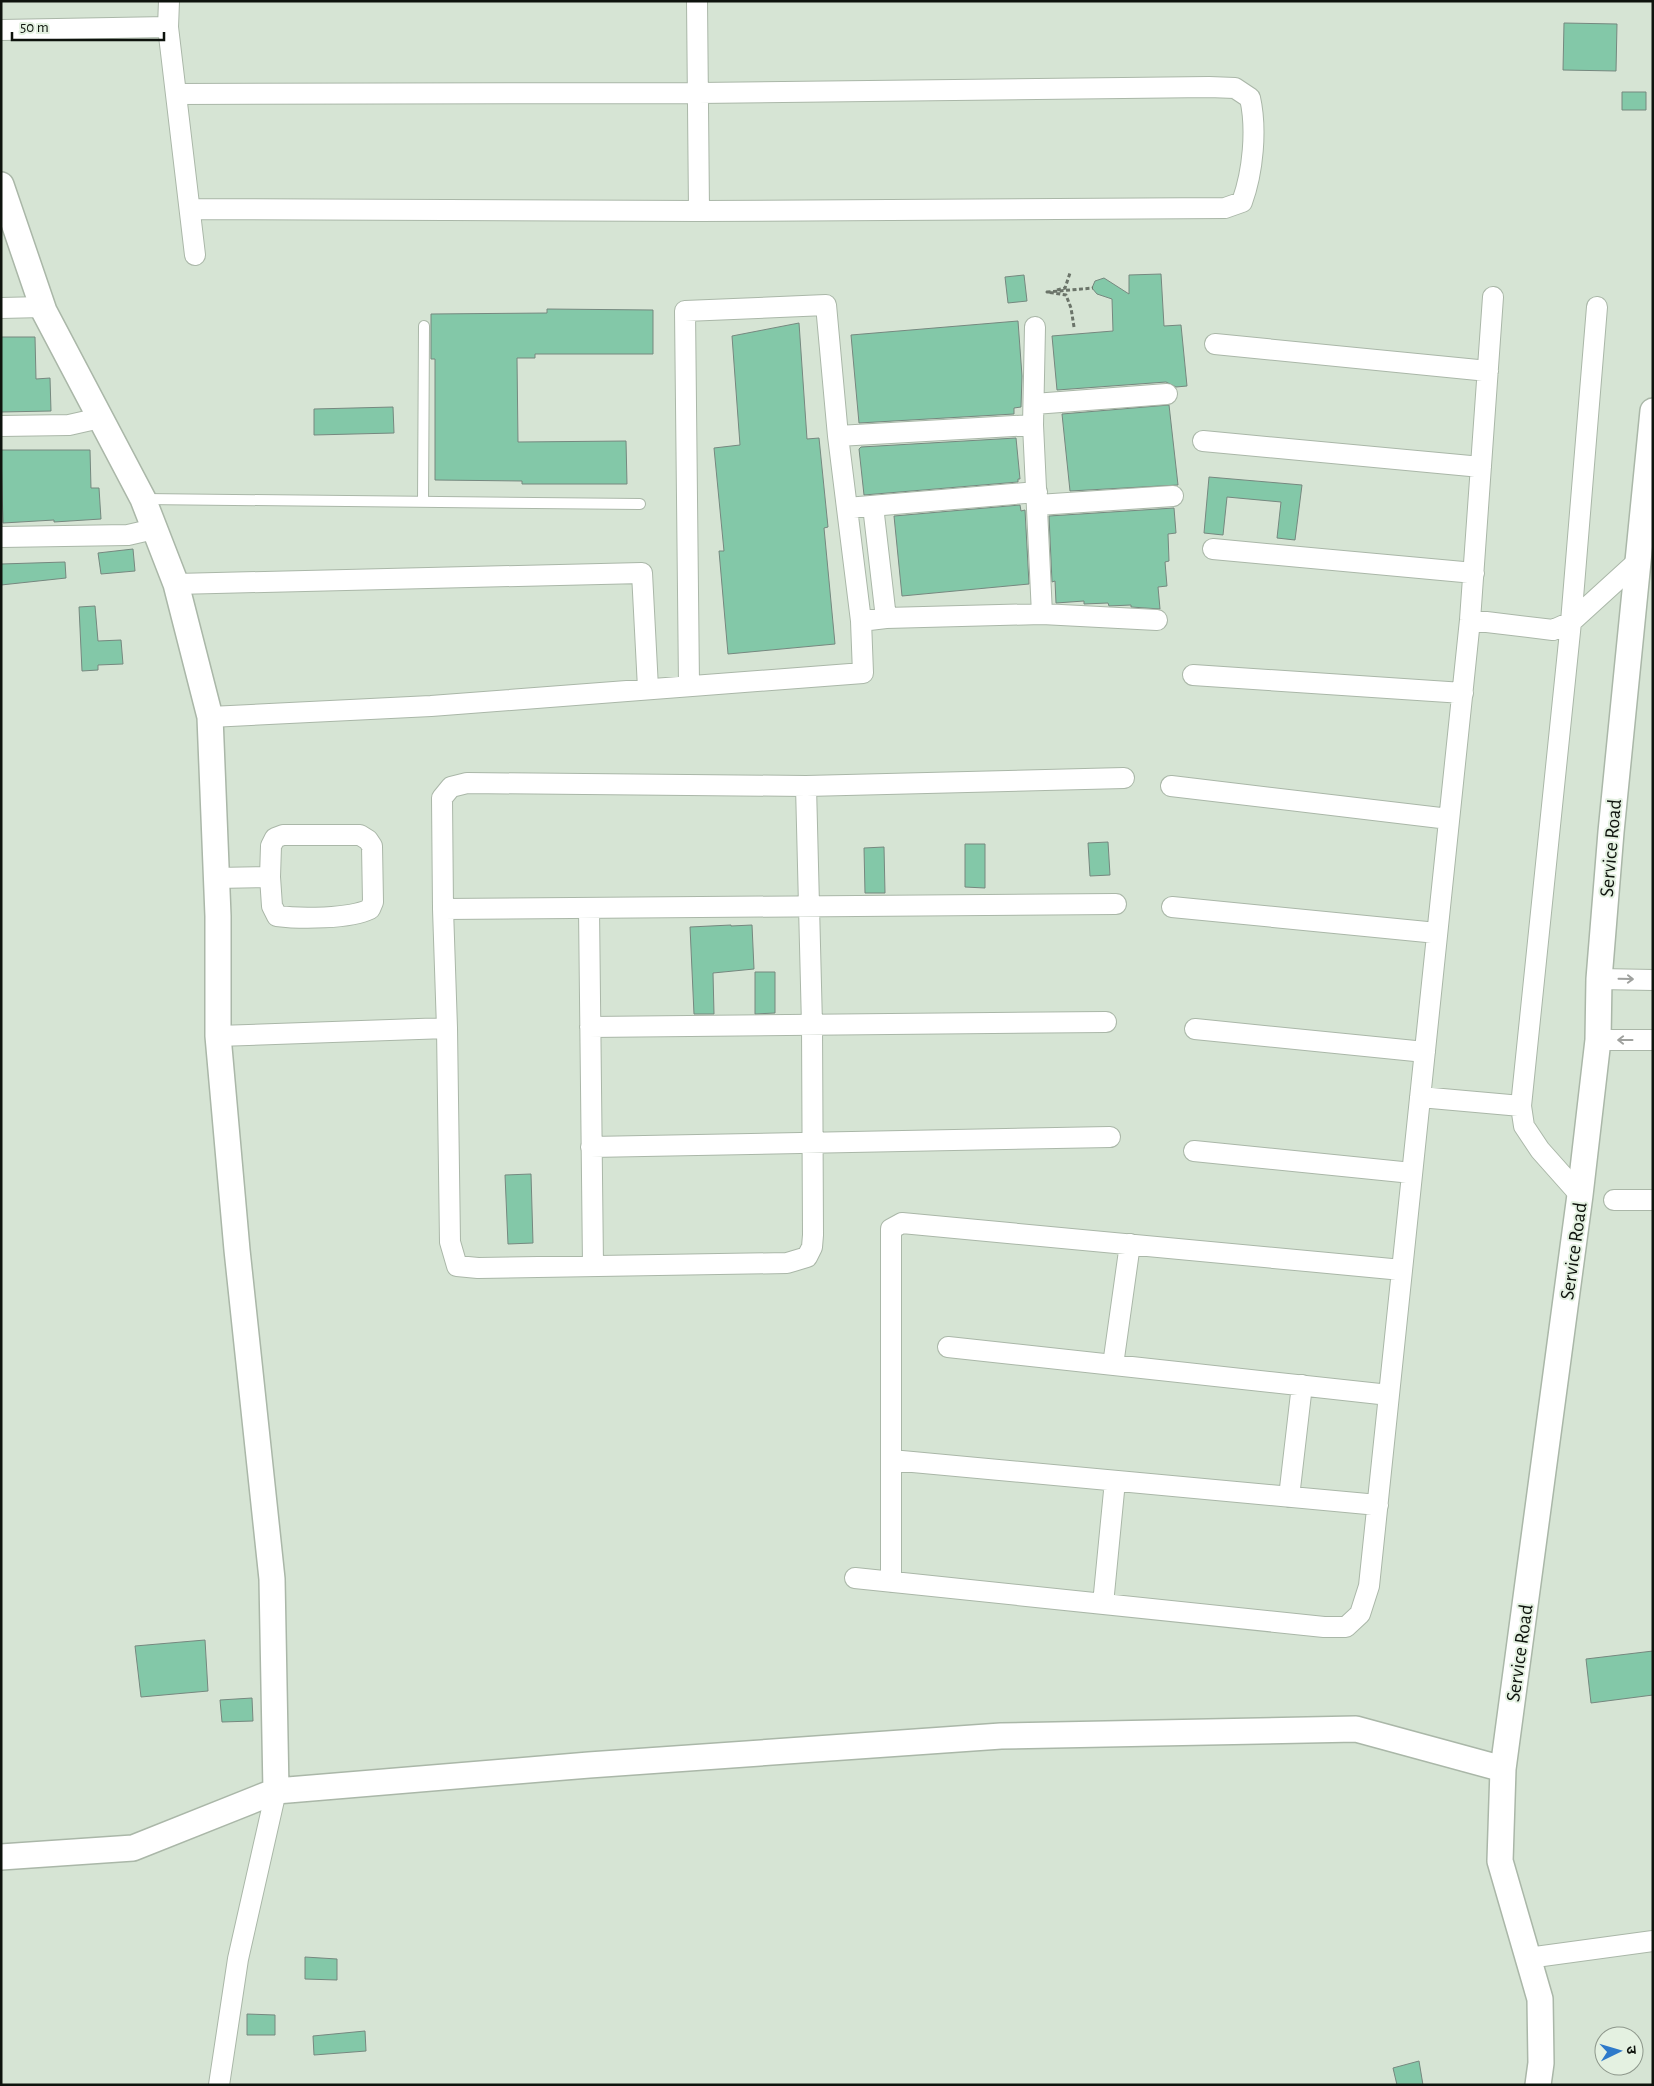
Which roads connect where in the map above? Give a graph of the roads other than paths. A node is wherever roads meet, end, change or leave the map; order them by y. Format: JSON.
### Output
{"nodes":[{"id":1,"x":168,"y":1,"type":"edge"},
{"id":2,"x":697,"y":1,"type":"edge"},
{"id":3,"x":168,"y":27,"type":"junction"},
{"id":4,"x":1,"y":30,"type":"edge"},
{"id":5,"x":698,"y":93,"type":"junction"},
{"id":6,"x":176,"y":94,"type":"junction"},
{"id":7,"x":1,"y":185,"type":"edge"},
{"id":8,"x":190,"y":210,"type":"junction"},
{"id":9,"x":699,"y":211,"type":"junction"},
{"id":10,"x":7,"y":218,"type":"edge"},
{"id":11,"x":195,"y":255,"type":"dead end"},
{"id":12,"x":1493,"y":297,"type":"dead end"},
{"id":13,"x":43,"y":307,"type":"junction"},
{"id":14,"x":1597,"y":307,"type":"dead end"},
{"id":15,"x":1,"y":308,"type":"edge"},
{"id":16,"x":424,"y":326,"type":"dead end"},
{"id":17,"x":1035,"y":327,"type":"dead end"},
{"id":18,"x":1215,"y":344,"type":"dead end"},
{"id":19,"x":1488,"y":370,"type":"junction"},
{"id":20,"x":1167,"y":394,"type":"dead end"},
{"id":21,"x":1034,"y":404,"type":"junction"},
{"id":22,"x":1653,"y":411,"type":"edge"},
{"id":23,"x":100,"y":418,"type":"junction"},
{"id":24,"x":1033,"y":425,"type":"junction"},
{"id":25,"x":1,"y":426,"type":"edge"},
{"id":26,"x":838,"y":436,"type":"junction"},
{"id":27,"x":1203,"y":441,"type":"dead end"},
{"id":28,"x":1481,"y":467,"type":"junction"},
{"id":29,"x":1173,"y":496,"type":"dead end"},
{"id":30,"x":143,"y":499,"type":"junction"},
{"id":31,"x":1037,"y":499,"type":"junction"},
{"id":32,"x":423,"y":502,"type":"junction"},
{"id":33,"x":640,"y":504,"type":"dead end"},
{"id":34,"x":873,"y":506,"type":"junction"},
{"id":35,"x":847,"y":508,"type":"junction"},
{"id":36,"x":154,"y":529,"type":"junction"},
{"id":37,"x":1,"y":537,"type":"edge"},
{"id":38,"x":1213,"y":549,"type":"dead end"},
{"id":39,"x":1638,"y":561,"type":"junction"},
{"id":40,"x":1474,"y":573,"type":"junction"},
{"id":41,"x":176,"y":584,"type":"junction"},
{"id":42,"x":1042,"y":614,"type":"junction"},
{"id":43,"x":886,"y":618,"type":"junction"},
{"id":44,"x":1157,"y":620,"type":"dead end"},
{"id":45,"x":1470,"y":620,"type":"junction"},
{"id":46,"x":861,"y":621,"type":"junction"},
{"id":47,"x":1570,"y":622,"type":"junction"},
{"id":48,"x":1193,"y":675,"type":"dead end"},
{"id":49,"x":689,"y":685,"type":"junction"},
{"id":50,"x":648,"y":688,"type":"junction"},
{"id":51,"x":1463,"y":693,"type":"junction"},
{"id":52,"x":210,"y":717,"type":"junction"},
{"id":53,"x":1124,"y":778,"type":"dead end"},
{"id":54,"x":806,"y":786,"type":"junction"},
{"id":55,"x":1170,"y":786,"type":"dead end"},
{"id":56,"x":1449,"y":819,"type":"junction"},
{"id":57,"x":270,"y":877,"type":"junction"},
{"id":58,"x":216,"y":878,"type":"junction"},
{"id":59,"x":1116,"y":904,"type":"dead end"},
{"id":60,"x":808,"y":905,"type":"junction"},
{"id":61,"x":1172,"y":907,"type":"dead end"},
{"id":62,"x":589,"y":908,"type":"junction"},
{"id":63,"x":443,"y":909,"type":"junction"},
{"id":64,"x":1437,"y":933,"type":"junction"},
{"id":65,"x":1599,"y":979,"type":"junction"},
{"id":66,"x":1653,"y":980,"type":"edge"},
{"id":67,"x":1106,"y":1022,"type":"dead end"},
{"id":68,"x":812,"y":1025,"type":"junction"},
{"id":69,"x":590,"y":1027,"type":"junction"},
{"id":70,"x":446,"y":1028,"type":"junction"},
{"id":71,"x":1195,"y":1029,"type":"dead end"},
{"id":72,"x":218,"y":1036,"type":"junction"},
{"id":73,"x":1598,"y":1040,"type":"junction"},
{"id":74,"x":1653,"y":1040,"type":"edge"},
{"id":75,"x":1425,"y":1052,"type":"junction"},
{"id":76,"x":1420,"y":1097,"type":"junction"},
{"id":77,"x":1521,"y":1106,"type":"junction"},
{"id":78,"x":1110,"y":1138,"type":"dead end"},
{"id":79,"x":812,"y":1144,"type":"junction"},
{"id":80,"x":591,"y":1147,"type":"junction"},
{"id":81,"x":1194,"y":1150,"type":"dead end"},
{"id":82,"x":1412,"y":1173,"type":"junction"},
{"id":83,"x":1580,"y":1196,"type":"junction"},
{"id":84,"x":1614,"y":1200,"type":"dead end"},
{"id":85,"x":1653,"y":1200,"type":"edge"},
{"id":86,"x":1130,"y":1244,"type":"junction"},
{"id":87,"x":593,"y":1266,"type":"junction"},
{"id":88,"x":1402,"y":1270,"type":"junction"},
{"id":89,"x":948,"y":1348,"type":"dead end"},
{"id":90,"x":1112,"y":1365,"type":"junction"},
{"id":91,"x":1302,"y":1385,"type":"junction"},
{"id":92,"x":1389,"y":1395,"type":"junction"},
{"id":93,"x":891,"y":1460,"type":"junction"},
{"id":94,"x":1115,"y":1481,"type":"junction"},
{"id":95,"x":1289,"y":1497,"type":"junction"},
{"id":96,"x":1378,"y":1506,"type":"junction"},
{"id":97,"x":855,"y":1578,"type":"dead end"},
{"id":98,"x":891,"y":1582,"type":"junction"},
{"id":99,"x":1103,"y":1604,"type":"junction"},
{"id":100,"x":1503,"y":1768,"type":"junction"},
{"id":101,"x":276,"y":1791,"type":"junction"},
{"id":102,"x":1,"y":1857,"type":"edge"},
{"id":103,"x":1653,"y":1941,"type":"edge"},
{"id":104,"x":1528,"y":1958,"type":"junction"},
{"id":105,"x":219,"y":2085,"type":"edge"},
{"id":106,"x":1538,"y":2085,"type":"edge"}],
"edges":[{"from":1,"to":3,"type":"street"},
{"from":2,"to":5,"type":"street"},
{"from":3,"to":4,"type":"street"},
{"from":3,"to":6,"type":"street"},
{"from":5,"to":6,"type":"street"},
{"from":5,"to":9,"type":"street"},
{"from":5,"to":9,"type":"street"},
{"from":6,"to":8,"type":"street"},
{"from":7,"to":10,"type":"street"},
{"from":8,"to":9,"type":"street"},
{"from":8,"to":11,"type":"street"},
{"from":10,"to":13,"type":"street"},
{"from":12,"to":19,"type":"street"},
{"from":13,"to":15,"type":"street"},
{"from":13,"to":23,"type":"street"},
{"from":14,"to":47,"type":"street"},
{"from":16,"to":32,"type":"lane"},
{"from":17,"to":21,"type":"street"},
{"from":18,"to":19,"type":"street"},
{"from":19,"to":28,"type":"street"},
{"from":20,"to":21,"type":"street"},
{"from":21,"to":24,"type":"street"},
{"from":22,"to":39,"type":"street","name":"Service Road"},
{"from":23,"to":25,"type":"street"},
{"from":23,"to":30,"type":"street"},
{"from":24,"to":26,"type":"street"},
{"from":24,"to":31,"type":"street"},
{"from":26,"to":35,"type":"street"},
{"from":26,"to":49,"type":"street"},
{"from":27,"to":28,"type":"street"},
{"from":28,"to":40,"type":"street"},
{"from":29,"to":31,"type":"street"},
{"from":30,"to":32,"type":"lane"},
{"from":30,"to":36,"type":"street"},
{"from":31,"to":34,"type":"street"},
{"from":31,"to":42,"type":"street"},
{"from":32,"to":33,"type":"lane"},
{"from":34,"to":35,"type":"street"},
{"from":34,"to":43,"type":"street"},
{"from":35,"to":46,"type":"street"},
{"from":36,"to":37,"type":"street"},
{"from":36,"to":41,"type":"street"},
{"from":38,"to":40,"type":"street"},
{"from":39,"to":47,"type":"street"},
{"from":39,"to":65,"type":"street","name":"Service Road"},
{"from":40,"to":45,"type":"street"},
{"from":41,"to":50,"type":"street"},
{"from":41,"to":52,"type":"street"},
{"from":42,"to":43,"type":"street"},
{"from":42,"to":44,"type":"street"},
{"from":43,"to":46,"type":"street"},
{"from":45,"to":47,"type":"street"},
{"from":45,"to":51,"type":"street"},
{"from":46,"to":49,"type":"street"},
{"from":47,"to":77,"type":"street"},
{"from":48,"to":51,"type":"street"},
{"from":49,"to":50,"type":"street"},
{"from":50,"to":52,"type":"street"},
{"from":51,"to":56,"type":"street"},
{"from":52,"to":58,"type":"street"},
{"from":53,"to":54,"type":"street"},
{"from":54,"to":60,"type":"street"},
{"from":54,"to":63,"type":"street"},
{"from":55,"to":56,"type":"street"},
{"from":56,"to":64,"type":"street"},
{"from":57,"to":57,"type":"street"},
{"from":57,"to":58,"type":"street"},
{"from":58,"to":72,"type":"street"},
{"from":59,"to":60,"type":"street"},
{"from":60,"to":62,"type":"street"},
{"from":60,"to":68,"type":"street"},
{"from":61,"to":64,"type":"street"},
{"from":62,"to":63,"type":"street"},
{"from":62,"to":69,"type":"street"},
{"from":63,"to":70,"type":"street"},
{"from":64,"to":75,"type":"street"},
{"from":65,"to":66,"type":"street","one_way":true},
{"from":65,"to":73,"type":"street","name":"Service Road"},
{"from":67,"to":68,"type":"street"},
{"from":68,"to":69,"type":"street"},
{"from":68,"to":79,"type":"street"},
{"from":69,"to":80,"type":"street"},
{"from":70,"to":72,"type":"street"},
{"from":70,"to":87,"type":"street"},
{"from":71,"to":75,"type":"street"},
{"from":72,"to":101,"type":"street"},
{"from":74,"to":73,"type":"street","one_way":true},
{"from":73,"to":83,"type":"street","name":"Service Road"},
{"from":75,"to":76,"type":"street"},
{"from":76,"to":77,"type":"street"},
{"from":76,"to":82,"type":"street"},
{"from":77,"to":83,"type":"street"},
{"from":78,"to":79,"type":"street"},
{"from":79,"to":80,"type":"street"},
{"from":79,"to":87,"type":"street"},
{"from":80,"to":87,"type":"street"},
{"from":81,"to":82,"type":"street"},
{"from":82,"to":88,"type":"street"},
{"from":83,"to":100,"type":"street","name":"Service Road"},
{"from":84,"to":85,"type":"street"},
{"from":86,"to":88,"type":"street"},
{"from":86,"to":90,"type":"street"},
{"from":86,"to":93,"type":"street"},
{"from":88,"to":92,"type":"street"},
{"from":89,"to":90,"type":"street"},
{"from":90,"to":91,"type":"street"},
{"from":91,"to":92,"type":"street"},
{"from":91,"to":95,"type":"street"},
{"from":92,"to":96,"type":"street"},
{"from":93,"to":94,"type":"street"},
{"from":93,"to":98,"type":"street"},
{"from":94,"to":95,"type":"street"},
{"from":94,"to":99,"type":"street"},
{"from":95,"to":96,"type":"street"},
{"from":96,"to":99,"type":"street"},
{"from":97,"to":98,"type":"street"},
{"from":98,"to":99,"type":"street"},
{"from":100,"to":101,"type":"street"},
{"from":100,"to":104,"type":"street","name":"Service Road"},
{"from":101,"to":102,"type":"street"},
{"from":101,"to":105,"type":"street"},
{"from":103,"to":104,"type":"street"},
{"from":104,"to":106,"type":"street","name":"Service Road"}]}
